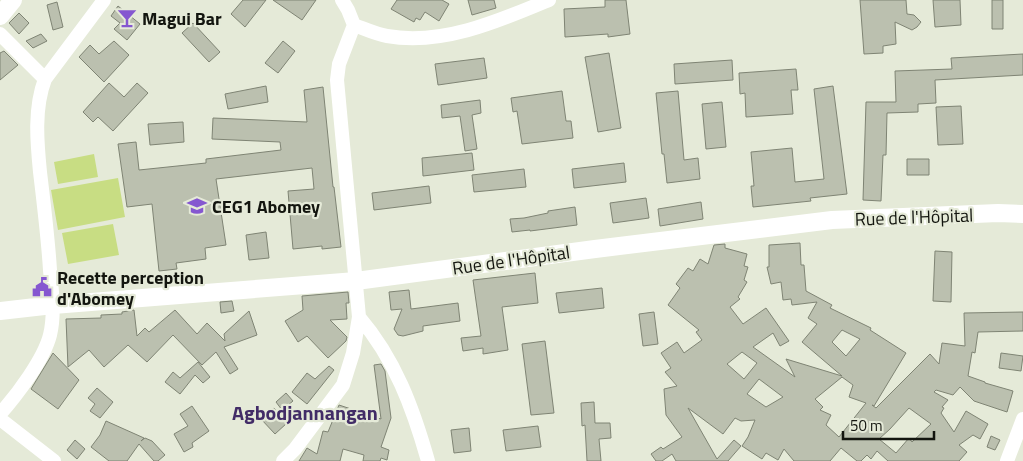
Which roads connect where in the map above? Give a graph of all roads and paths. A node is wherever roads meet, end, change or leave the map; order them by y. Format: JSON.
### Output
{"nodes":[{"id":1,"x":13,"y":0,"type":"edge"},
{"id":2,"x":104,"y":0,"type":"edge"},
{"id":3,"x":342,"y":0,"type":"edge"},
{"id":4,"x":549,"y":0,"type":"edge"},
{"id":5,"x":0,"y":16,"type":"edge"},
{"id":6,"x":354,"y":25,"type":"junction"},
{"id":7,"x":0,"y":34,"type":"edge"},
{"id":8,"x":45,"y":79,"type":"junction"},
{"id":9,"x":1023,"y":214,"type":"edge"},
{"id":10,"x":356,"y":281,"type":"junction"},
{"id":11,"x":53,"y":305,"type":"junction"},
{"id":12,"x":0,"y":311,"type":"edge"},
{"id":13,"x":358,"y":317,"type":"junction"},
{"id":14,"x":0,"y":414,"type":"edge"},
{"id":15,"x":0,"y":419,"type":"edge"},
{"id":16,"x":1023,"y":419,"type":"edge"},
{"id":17,"x":54,"y":461,"type":"edge"},
{"id":18,"x":283,"y":461,"type":"edge"},
{"id":19,"x":428,"y":461,"type":"edge"},
{"id":20,"x":1007,"y":461,"type":"edge"}],
"edges":[{"from":1,"to":5,"type":"street"},
{"from":2,"to":8,"type":"street"},
{"from":3,"to":6,"type":"street"},
{"from":4,"to":6,"type":"street"},
{"from":6,"to":10,"type":"street"},
{"from":7,"to":8,"type":"street"},
{"from":8,"to":11,"type":"street"},
{"from":9,"to":10,"type":"street","name":"Rue de l'Hôpital"},
{"from":10,"to":11,"type":"street","name":"Rue de l'Hôpital"},
{"from":10,"to":13,"type":"street"},
{"from":11,"to":12,"type":"street","name":"Rue de l'Hôpital"},
{"from":11,"to":14,"type":"street"},
{"from":13,"to":18,"type":"street"},
{"from":13,"to":19,"type":"street"},
{"from":15,"to":17,"type":"street"},
{"from":16,"to":20,"type":"street"}]}
